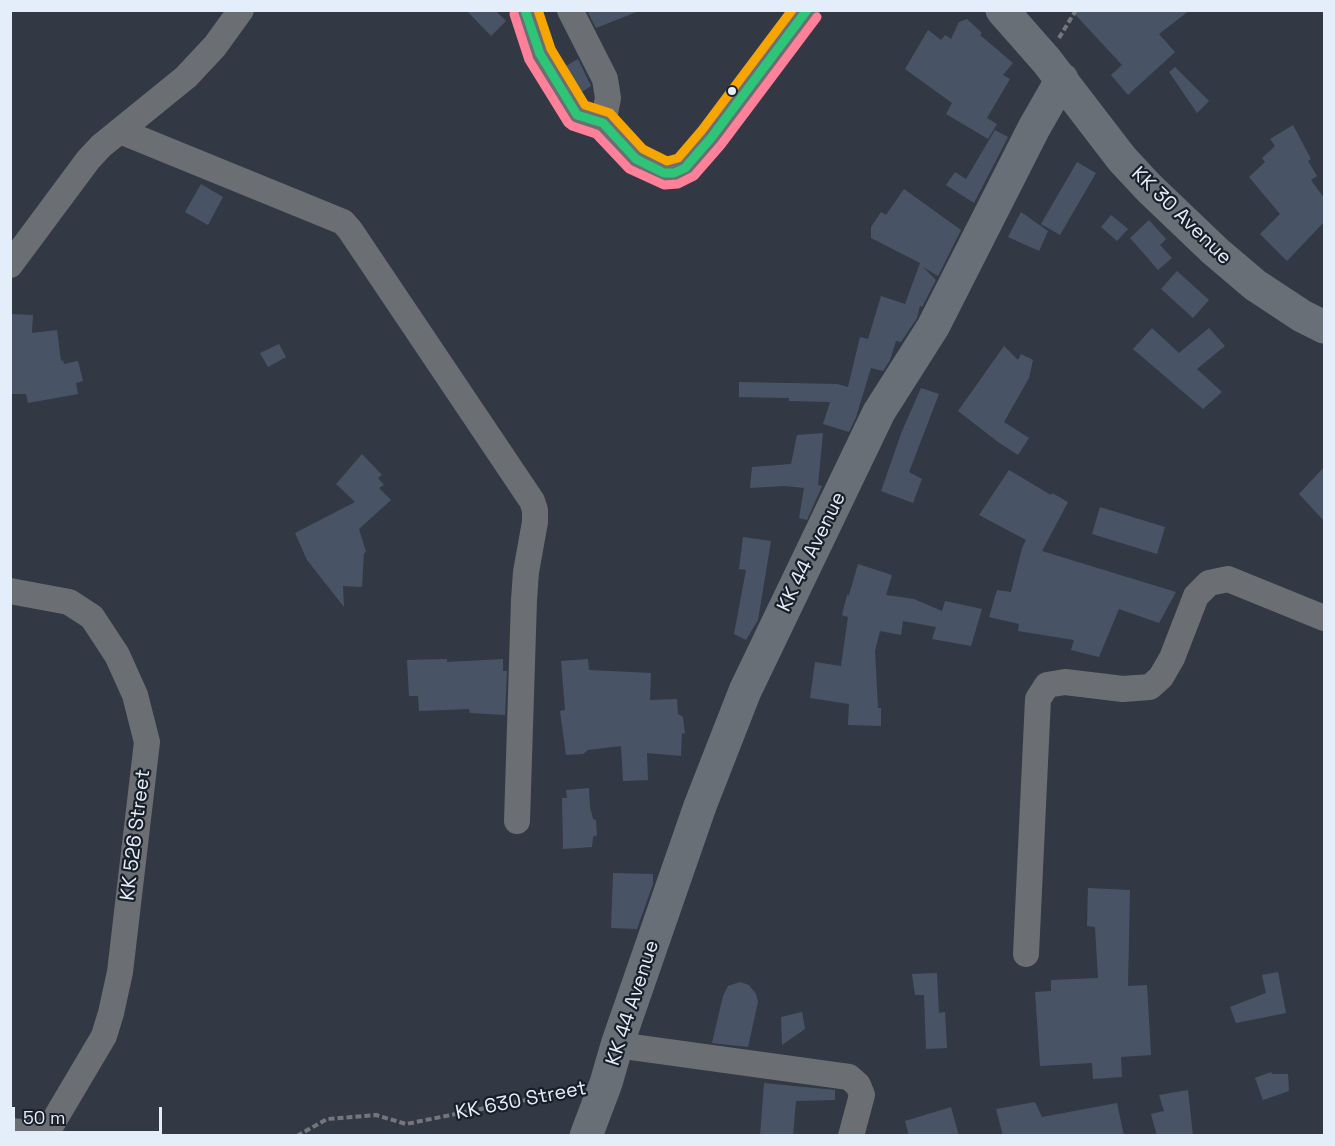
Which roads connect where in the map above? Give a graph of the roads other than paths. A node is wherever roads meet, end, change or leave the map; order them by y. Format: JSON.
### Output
{"nodes":[{"id":1,"x":241,"y":10,"type":"edge"},
{"id":2,"x":525,"y":10,"type":"edge"},
{"id":3,"x":570,"y":10,"type":"edge"},
{"id":4,"x":807,"y":10,"type":"edge"},
{"id":5,"x":1002,"y":10,"type":"edge"},
{"id":6,"x":1062,"y":79,"type":"junction"},
{"id":7,"x":603,"y":123,"type":"junction"},
{"id":8,"x":120,"y":131,"type":"junction"},
{"id":9,"x":10,"y":265,"type":"edge"},
{"id":10,"x":1324,"y":327,"type":"edge"},
{"id":11,"x":10,"y":591,"type":"edge"},
{"id":12,"x":1324,"y":618,"type":"edge"},
{"id":13,"x":517,"y":820,"type":"dead end"},
{"id":14,"x":1026,"y":954,"type":"dead end"},
{"id":15,"x":617,"y":1045,"type":"junction"},
{"id":16,"x":10,"y":1131,"type":"edge"},
{"id":17,"x":586,"y":1136,"type":"edge"},
{"id":18,"x":851,"y":1136,"type":"edge"}],
"edges":[{"from":1,"to":8,"type":"street"},
{"from":2,"to":7,"type":"street"},
{"from":3,"to":7,"type":"street"},
{"from":4,"to":7,"type":"street"},
{"from":5,"to":6,"type":"main road"},
{"from":6,"to":10,"type":"main road","name":"KK 30 Avenue"},
{"from":6,"to":15,"type":"main road","name":"KK 44 Avenue"},
{"from":8,"to":9,"type":"street"},
{"from":8,"to":13,"type":"street"},
{"from":11,"to":16,"type":"street","name":"KK 526 Street"},
{"from":12,"to":14,"type":"street"},
{"from":15,"to":17,"type":"main road","name":"KK 44 Avenue"},
{"from":15,"to":18,"type":"street"}]}
